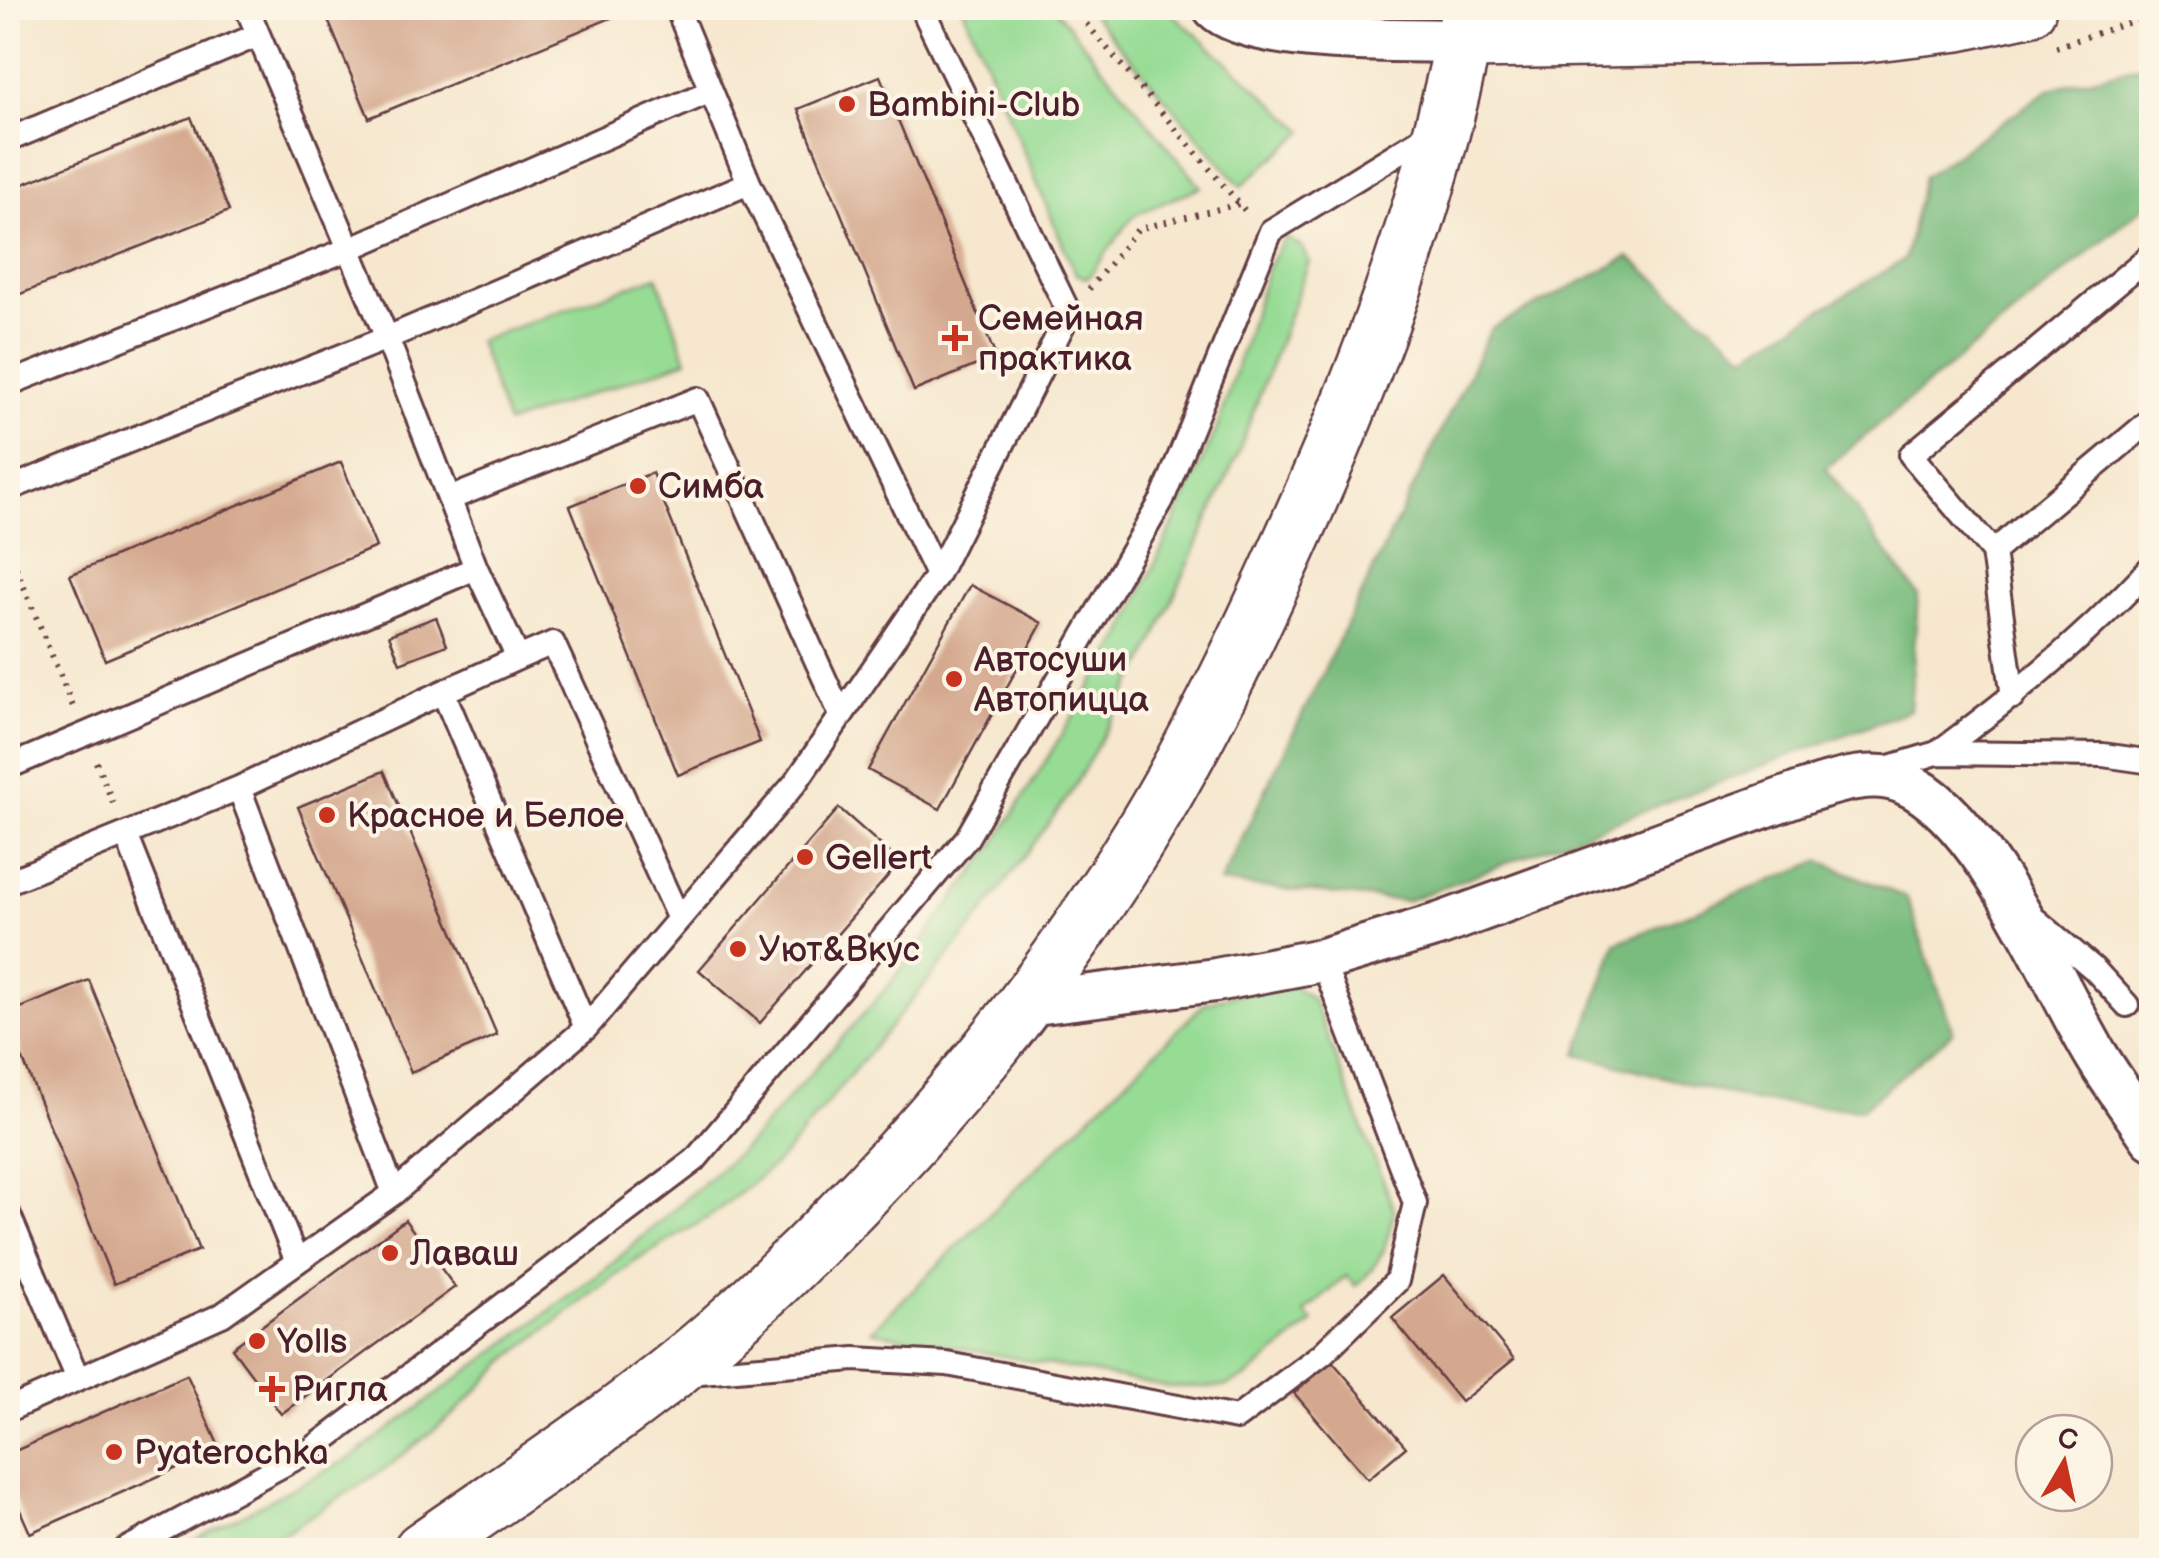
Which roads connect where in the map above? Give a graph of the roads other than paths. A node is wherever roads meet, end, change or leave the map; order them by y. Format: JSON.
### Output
{"nodes":[{"id":1,"x":247,"y":8,"type":"edge"},
{"id":2,"x":676,"y":8,"type":"edge"},
{"id":3,"x":922,"y":8,"type":"edge"},
{"id":4,"x":1215,"y":8,"type":"edge"},
{"id":5,"x":2028,"y":8,"type":"edge"},
{"id":6,"x":1467,"y":24,"type":"edge"},
{"id":7,"x":258,"y":35,"type":"junction"},
{"id":8,"x":711,"y":91,"type":"junction"},
{"id":9,"x":1442,"y":126,"type":"junction"},
{"id":10,"x":8,"y":140,"type":"edge"},
{"id":11,"x":749,"y":182,"type":"junction"},
{"id":12,"x":349,"y":248,"type":"junction"},
{"id":13,"x":2152,"y":254,"type":"edge"},
{"id":14,"x":387,"y":338,"type":"junction"},
{"id":15,"x":8,"y":384,"type":"edge"},
{"id":16,"x":2152,"y":419,"type":"edge"},
{"id":17,"x":8,"y":473,"type":"edge"},
{"id":18,"x":449,"y":499,"type":"junction"},
{"id":19,"x":1993,"y":552,"type":"junction"},
{"id":20,"x":2152,"y":566,"type":"edge"},
{"id":21,"x":476,"y":568,"type":"junction"},
{"id":22,"x":937,"y":575,"type":"junction"},
{"id":23,"x":518,"y":658,"type":"junction"},
{"id":24,"x":443,"y":692,"type":"junction"},
{"id":25,"x":2014,"y":697,"type":"junction"},
{"id":26,"x":842,"y":715,"type":"junction"},
{"id":27,"x":1936,"y":753,"type":"junction"},
{"id":28,"x":2152,"y":762,"type":"edge"},
{"id":29,"x":8,"y":767,"type":"edge"},
{"id":30,"x":1862,"y":776,"type":"junction"},
{"id":31,"x":240,"y":788,"type":"junction"},
{"id":32,"x":127,"y":836,"type":"junction"},
{"id":33,"x":8,"y":882,"type":"edge"},
{"id":34,"x":2014,"y":902,"type":"junction"},
{"id":35,"x":679,"y":919,"type":"junction"},
{"id":36,"x":1322,"y":960,"type":"junction"},
{"id":37,"x":1027,"y":1004,"type":"junction"},
{"id":38,"x":2127,"y":1005,"type":"dead end"},
{"id":39,"x":586,"y":1028,"type":"junction"},
{"id":40,"x":2152,"y":1138,"type":"edge"},
{"id":41,"x":394,"y":1193,"type":"junction"},
{"id":42,"x":8,"y":1213,"type":"edge"},
{"id":43,"x":297,"y":1262,"type":"junction"},
{"id":44,"x":666,"y":1375,"type":"junction"},
{"id":45,"x":78,"y":1379,"type":"junction"},
{"id":46,"x":8,"y":1410,"type":"edge"},
{"id":47,"x":125,"y":1550,"type":"edge"},
{"id":48,"x":422,"y":1550,"type":"edge"}],
"edges":[{"from":1,"to":7,"type":"lane"},
{"from":2,"to":8,"type":"lane"},
{"from":3,"to":22,"type":"lane"},
{"from":4,"to":6,"type":"street"},
{"from":5,"to":6,"type":"main road"},
{"from":6,"to":9,"type":"main road"},
{"from":7,"to":10,"type":"lane"},
{"from":7,"to":12,"type":"lane"},
{"from":8,"to":11,"type":"lane"},
{"from":8,"to":12,"type":"lane"},
{"from":9,"to":37,"type":"main road"},
{"from":9,"to":47,"type":"lane"},
{"from":11,"to":14,"type":"lane"},
{"from":11,"to":22,"type":"lane"},
{"from":12,"to":14,"type":"lane"},
{"from":12,"to":15,"type":"lane"},
{"from":13,"to":19,"type":"lane"},
{"from":14,"to":17,"type":"lane"},
{"from":14,"to":18,"type":"lane"},
{"from":16,"to":19,"type":"lane"},
{"from":18,"to":21,"type":"lane"},
{"from":18,"to":26,"type":"lane"},
{"from":19,"to":25,"type":"lane"},
{"from":20,"to":25,"type":"lane"},
{"from":21,"to":23,"type":"lane"},
{"from":21,"to":29,"type":"lane"},
{"from":22,"to":26,"type":"lane"},
{"from":23,"to":24,"type":"lane"},
{"from":23,"to":35,"type":"lane"},
{"from":24,"to":31,"type":"lane"},
{"from":24,"to":39,"type":"lane"},
{"from":25,"to":27,"type":"lane"},
{"from":26,"to":35,"type":"lane"},
{"from":27,"to":28,"type":"lane"},
{"from":27,"to":30,"type":"lane"},
{"from":30,"to":34,"type":"street"},
{"from":30,"to":36,"type":"street"},
{"from":31,"to":32,"type":"lane"},
{"from":31,"to":41,"type":"lane"},
{"from":32,"to":33,"type":"lane"},
{"from":32,"to":43,"type":"lane"},
{"from":34,"to":38,"type":"lane"},
{"from":34,"to":40,"type":"street"},
{"from":35,"to":39,"type":"lane"},
{"from":36,"to":37,"type":"street"},
{"from":36,"to":44,"type":"lane"},
{"from":37,"to":44,"type":"main road"},
{"from":39,"to":41,"type":"lane"},
{"from":41,"to":43,"type":"lane"},
{"from":42,"to":45,"type":"lane"},
{"from":43,"to":45,"type":"lane"},
{"from":44,"to":48,"type":"main road"},
{"from":45,"to":46,"type":"lane"}]}
